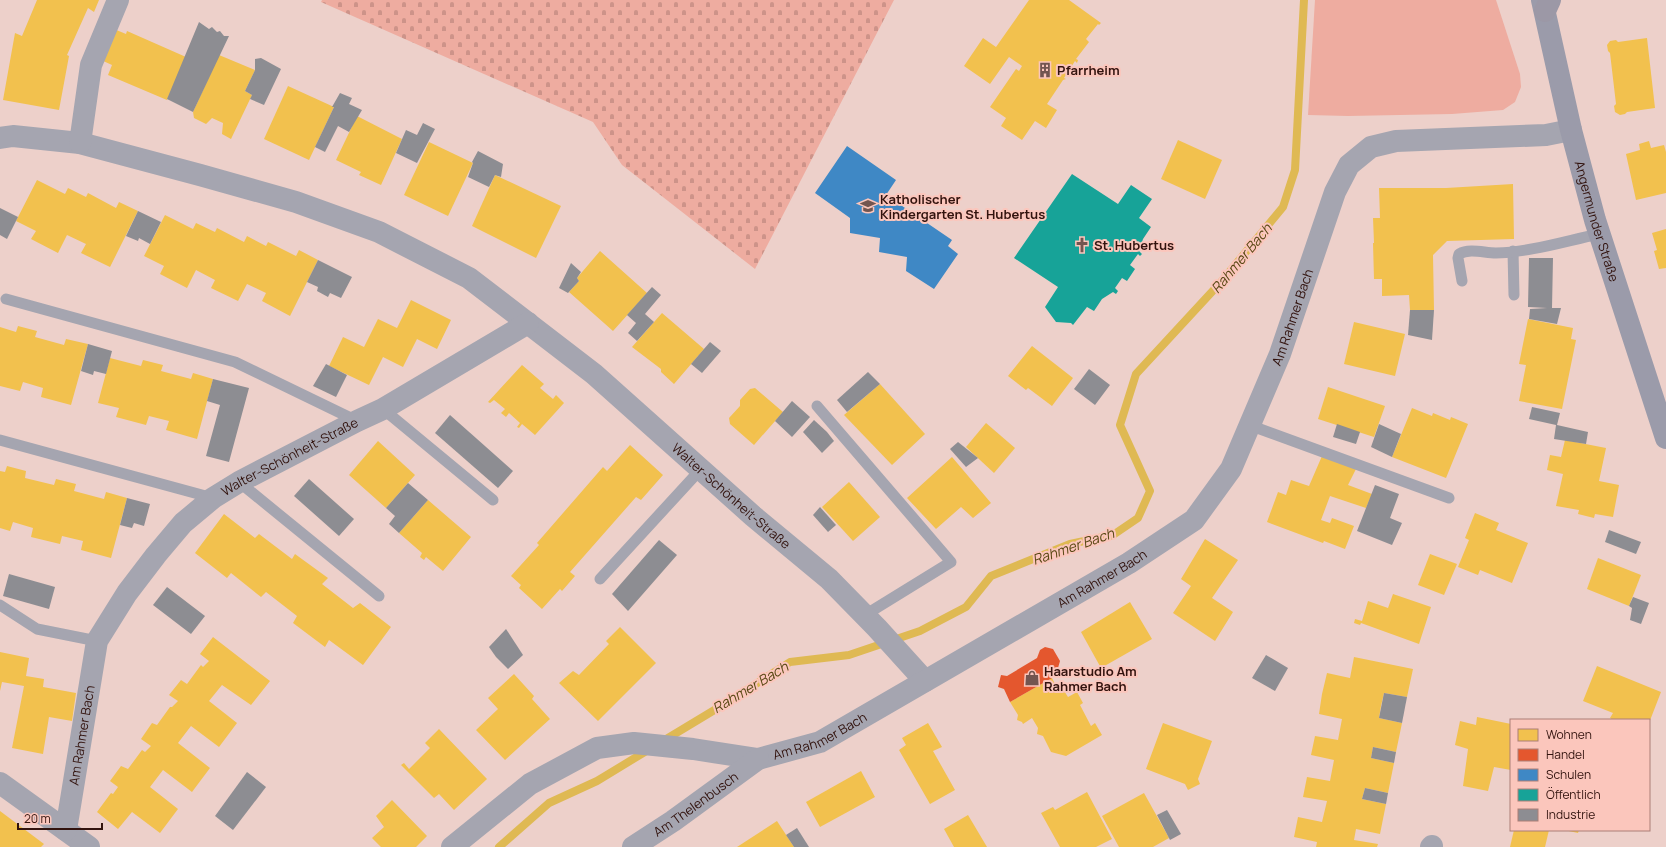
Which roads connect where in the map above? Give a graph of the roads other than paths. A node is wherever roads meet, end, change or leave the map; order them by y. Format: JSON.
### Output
{"nodes":[{"id":1,"x":118,"y":0,"type":"edge"},
{"id":2,"x":1545,"y":4,"type":"edge"},
{"id":3,"x":1572,"y":130,"type":"junction"},
{"id":4,"x":0,"y":138,"type":"edge"},
{"id":5,"x":80,"y":143,"type":"junction"},
{"id":6,"x":1599,"y":234,"type":"junction"},
{"id":7,"x":1513,"y":251,"type":"junction"},
{"id":8,"x":1462,"y":281,"type":"dead end"},
{"id":9,"x":1514,"y":295,"type":"dead end"},
{"id":10,"x":6,"y":299,"type":"dead end"},
{"id":11,"x":528,"y":323,"type":"junction"},
{"id":12,"x":817,"y":406,"type":"dead end"},
{"id":13,"x":383,"y":409,"type":"junction"},
{"id":14,"x":357,"y":421,"type":"junction"},
{"id":15,"x":1249,"y":425,"type":"junction"},
{"id":16,"x":1666,"y":438,"type":"edge"},
{"id":17,"x":0,"y":440,"type":"edge"},
{"id":18,"x":701,"y":469,"type":"junction"},
{"id":19,"x":239,"y":482,"type":"junction"},
{"id":20,"x":213,"y":498,"type":"junction"},
{"id":21,"x":1449,"y":498,"type":"dead end"},
{"id":22,"x":493,"y":500,"type":"dead end"},
{"id":23,"x":600,"y":579,"type":"dead end"},
{"id":24,"x":379,"y":596,"type":"dead end"},
{"id":25,"x":0,"y":605,"type":"edge"},
{"id":26,"x":871,"y":621,"type":"junction"},
{"id":27,"x":97,"y":641,"type":"junction"},
{"id":28,"x":925,"y":681,"type":"junction"},
{"id":29,"x":758,"y":759,"type":"junction"},
{"id":30,"x":0,"y":783,"type":"edge"},
{"id":31,"x":66,"y":830,"type":"junction"},
{"id":32,"x":89,"y":847,"type":"edge"},
{"id":33,"x":452,"y":847,"type":"edge"},
{"id":34,"x":633,"y":847,"type":"edge"}],
"edges":[{"from":1,"to":5,"type":"street"},
{"from":2,"to":3,"type":"main road","name":"Angermunder Straße"},
{"from":3,"to":6,"type":"main road","name":"Angermunder Straße"},
{"from":3,"to":15,"type":"street","name":"Am Rahmer Bach"},
{"from":4,"to":5,"type":"street","name":"Walter-Schönheit-Straße"},
{"from":5,"to":11,"type":"street","name":"Walter-Schönheit-Straße"},
{"from":6,"to":7,"type":"lane"},
{"from":6,"to":16,"type":"main road","name":"Angermunder Straße"},
{"from":7,"to":8,"type":"lane"},
{"from":7,"to":9,"type":"lane"},
{"from":10,"to":14,"type":"lane"},
{"from":11,"to":13,"type":"street","name":"Walter-Schönheit-Straße"},
{"from":11,"to":18,"type":"street","name":"Walter-Schönheit-Straße"},
{"from":12,"to":26,"type":"lane"},
{"from":13,"to":14,"type":"street","name":"Walter-Schönheit-Straße"},
{"from":13,"to":22,"type":"lane"},
{"from":14,"to":19,"type":"street","name":"Walter-Schönheit-Straße"},
{"from":15,"to":21,"type":"lane"},
{"from":15,"to":28,"type":"street","name":"Am Rahmer Bach"},
{"from":17,"to":20,"type":"lane"},
{"from":18,"to":23,"type":"lane"},
{"from":18,"to":26,"type":"street","name":"Walter-Schönheit-Straße"},
{"from":19,"to":20,"type":"street","name":"Walter-Schönheit-Straße"},
{"from":19,"to":24,"type":"lane"},
{"from":20,"to":27,"type":"street","name":"Walter-Schönheit-Straße"},
{"from":25,"to":27,"type":"lane"},
{"from":26,"to":28,"type":"street","name":"Walter-Schönheit-Straße"},
{"from":27,"to":31,"type":"street","name":"Am Rahmer Bach"},
{"from":28,"to":29,"type":"street","name":"Am Rahmer Bach"},
{"from":29,"to":33,"type":"street","name":"Am Rahmer Bach"},
{"from":29,"to":34,"type":"street","name":"Am Thelenbusch"},
{"from":30,"to":31,"type":"street"},
{"from":31,"to":32,"type":"street"}]}
